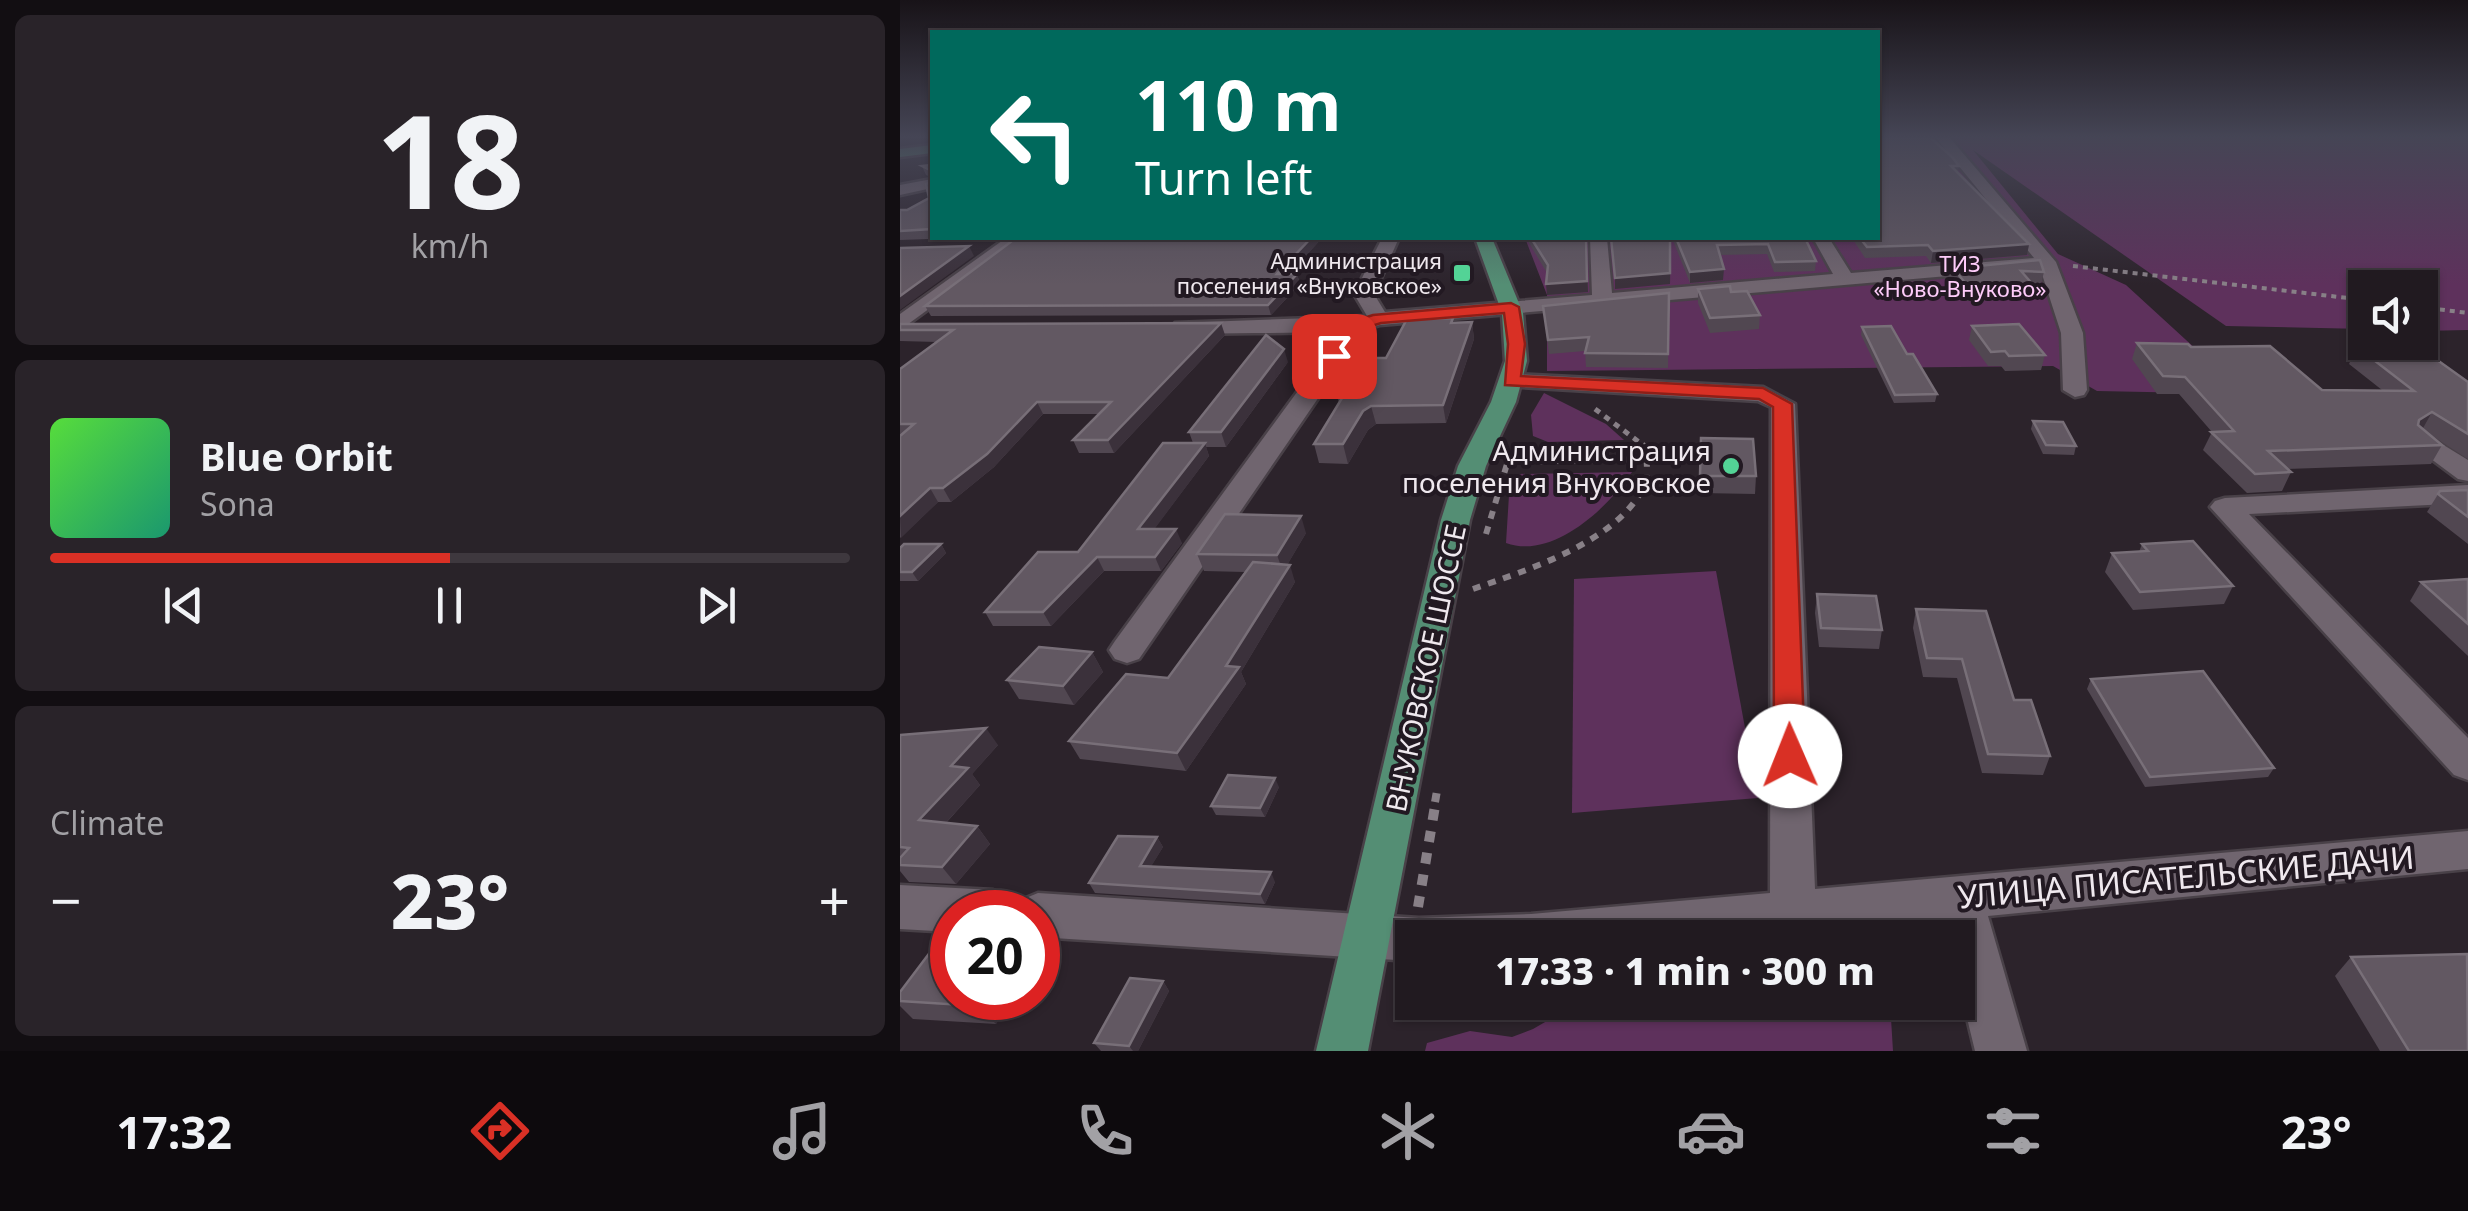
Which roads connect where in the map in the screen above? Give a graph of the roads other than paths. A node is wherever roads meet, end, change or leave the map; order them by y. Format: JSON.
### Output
{"nodes":[{"id":1,"x":1984,"y":187,"type":"edge"},
{"id":2,"x":1389,"y":240,"type":"edge"},
{"id":3,"x":1485,"y":240,"type":"edge"},
{"id":4,"x":1598,"y":240,"type":"edge"},
{"id":5,"x":1822,"y":240,"type":"edge"},
{"id":6,"x":1012,"y":242,"type":"edge"},
{"id":7,"x":972,"y":247,"type":"edge"},
{"id":8,"x":2046,"y":262,"type":"junction"},
{"id":9,"x":1846,"y":278,"type":"junction"},
{"id":10,"x":1602,"y":298,"type":"junction"},
{"id":11,"x":1511,"y":307,"type":"junction"},
{"id":12,"x":1368,"y":322,"type":"junction"},
{"id":13,"x":900,"y":325,"type":"edge"},
{"id":14,"x":938,"y":326,"type":"edge"},
{"id":15,"x":1164,"y":328,"type":"edge"},
{"id":16,"x":1512,"y":381,"type":"junction"},
{"id":17,"x":2075,"y":390,"type":"dead end"},
{"id":18,"x":2424,"y":441,"type":"edge"},
{"id":19,"x":2468,"y":473,"type":"edge"},
{"id":20,"x":2468,"y":494,"type":"edge"},
{"id":21,"x":1128,"y":650,"type":"dead end"},
{"id":22,"x":2468,"y":764,"type":"edge"},
{"id":23,"x":2468,"y":850,"type":"edge"},
{"id":24,"x":1960,"y":897,"type":"junction"},
{"id":25,"x":900,"y":906,"type":"edge"},
{"id":26,"x":930,"y":908,"type":"edge"},
{"id":27,"x":1792,"y":912,"type":"junction"},
{"id":28,"x":1060,"y":916,"type":"edge"},
{"id":29,"x":1401,"y":920,"type":"edge"},
{"id":30,"x":1705,"y":920,"type":"edge"},
{"id":31,"x":1395,"y":937,"type":"edge"},
{"id":32,"x":1395,"y":945,"type":"edge"},
{"id":33,"x":1342,"y":1051,"type":"edge"},
{"id":34,"x":2001,"y":1051,"type":"edge"}],
"edges":[{"from":1,"to":8,"type":"street"},
{"from":2,"to":12,"type":"street"},
{"from":3,"to":11,"type":"main road","name":"ВНУКОВСКОЕ ШОССЕ"},
{"from":4,"to":10,"type":"street"},
{"from":5,"to":9,"type":"street"},
{"from":6,"to":7,"type":"street"},
{"from":6,"to":13,"type":"street"},
{"from":8,"to":9,"type":"street"},
{"from":8,"to":17,"type":"street"},
{"from":9,"to":10,"type":"street"},
{"from":10,"to":11,"type":"street"},
{"from":11,"to":12,"type":"street"},
{"from":11,"to":16,"type":"main road","name":"ВНУКОВСКОЕ ШОССЕ"},
{"from":12,"to":15,"type":"street"},
{"from":12,"to":21,"type":"street"},
{"from":13,"to":14,"type":"street"},
{"from":16,"to":27,"type":"street"},
{"from":16,"to":29,"type":"main road","name":"ВНУКОВСКОЕ ШОССЕ"},
{"from":18,"to":19,"type":"street"},
{"from":20,"to":22,"type":"street"},
{"from":23,"to":24,"type":"street","name":"УЛИЦА ПИСАТЕЛЬСКИЕ ДАЧИ"},
{"from":24,"to":27,"type":"street","name":"УЛИЦА ПИСАТЕЛЬСКИЕ ДАЧИ"},
{"from":24,"to":34,"type":"street"},
{"from":25,"to":26,"type":"street"},
{"from":27,"to":30,"type":"street","name":"УЛИЦА ПИСАТЕЛЬСКИЕ ДАЧИ"},
{"from":28,"to":31,"type":"street"},
{"from":32,"to":33,"type":"main road","name":"ВНУКОВСКОЕ ШОССЕ"}]}
